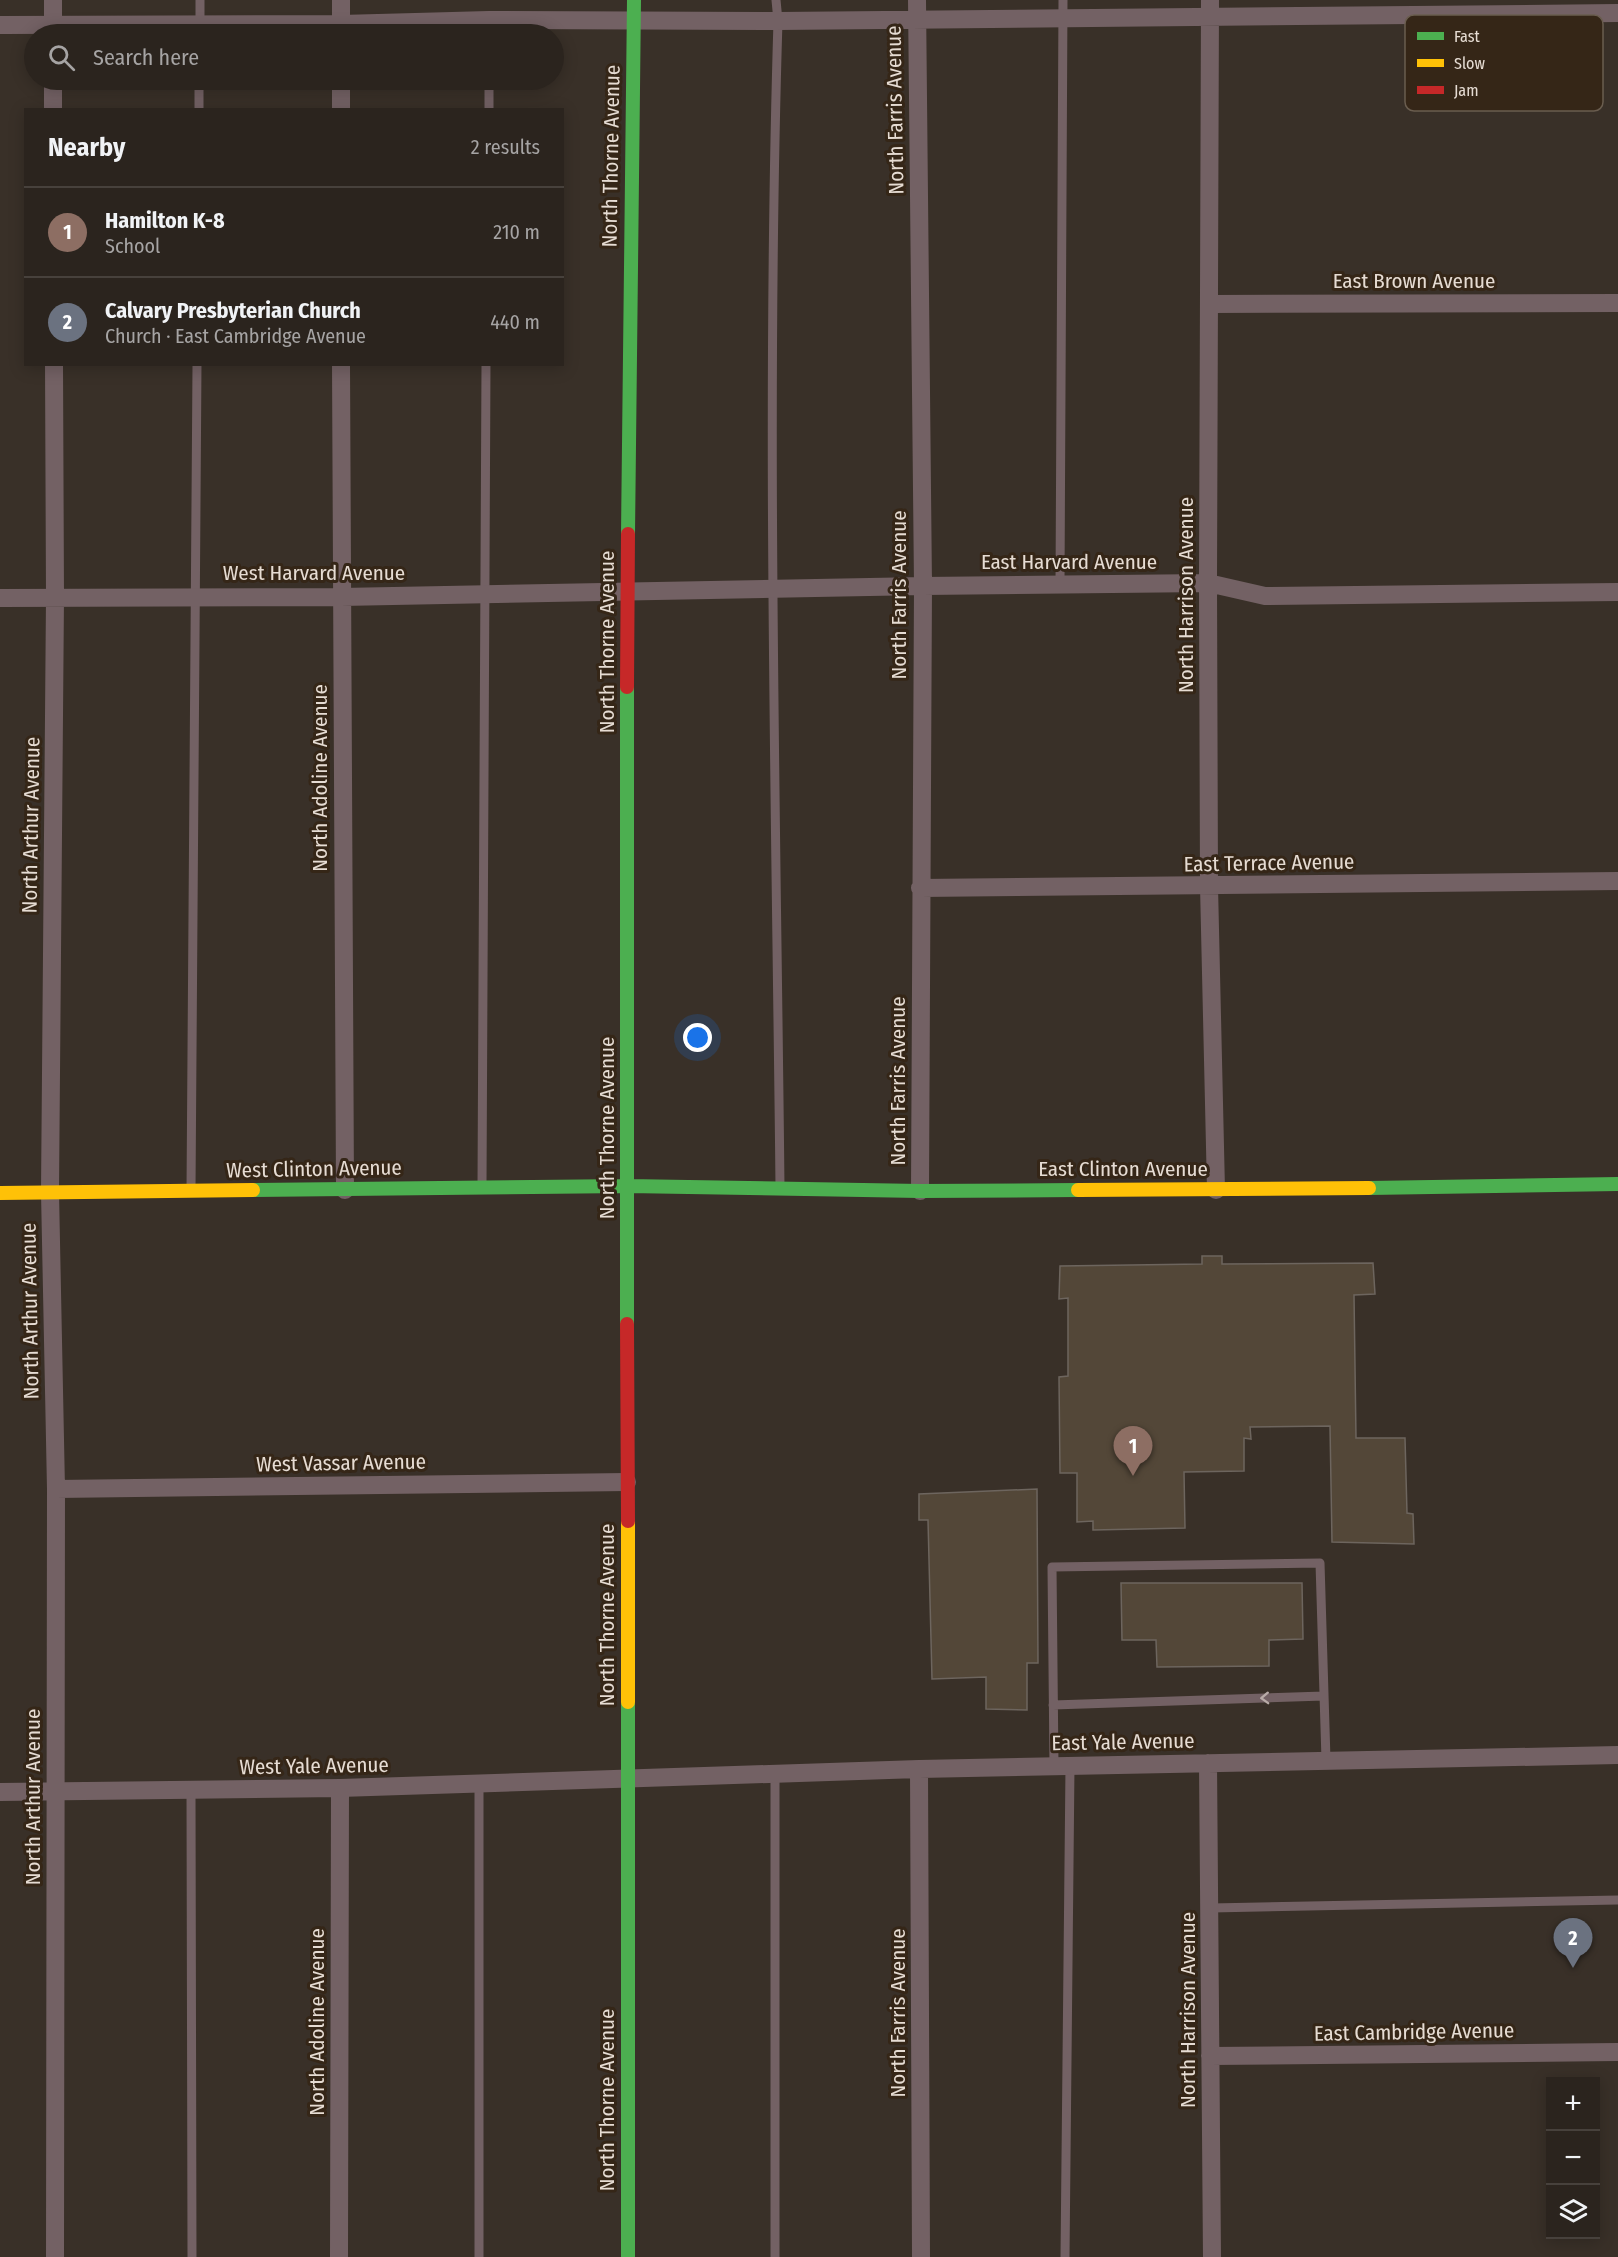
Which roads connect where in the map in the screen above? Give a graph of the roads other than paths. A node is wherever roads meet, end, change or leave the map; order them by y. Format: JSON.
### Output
{"nodes":[{"id":1,"x":53,"y":0,"type":"edge"},
{"id":2,"x":200,"y":0,"type":"edge"},
{"id":3,"x":341,"y":0,"type":"edge"},
{"id":4,"x":634,"y":0,"type":"edge"},
{"id":5,"x":776,"y":0,"type":"edge"},
{"id":6,"x":917,"y":0,"type":"edge"},
{"id":7,"x":1063,"y":9,"type":"edge"},
{"id":8,"x":1210,"y":9,"type":"edge"},
{"id":9,"x":1618,"y":13,"type":"edge"},
{"id":10,"x":917,"y":19,"type":"junction"},
{"id":11,"x":634,"y":21,"type":"junction"},
{"id":12,"x":778,"y":21,"type":"junction"},
{"id":13,"x":53,"y":24,"type":"edge"},
{"id":14,"x":200,"y":24,"type":"edge"},
{"id":15,"x":341,"y":24,"type":"edge"},
{"id":16,"x":562,"y":24,"type":"edge"},
{"id":17,"x":0,"y":26,"type":"edge"},
{"id":18,"x":24,"y":28,"type":"edge"},
{"id":19,"x":53,"y":90,"type":"edge"},
{"id":20,"x":200,"y":90,"type":"edge"},
{"id":21,"x":341,"y":90,"type":"edge"},
{"id":22,"x":489,"y":90,"type":"edge"},
{"id":23,"x":53,"y":108,"type":"edge"},
{"id":24,"x":199,"y":108,"type":"edge"},
{"id":25,"x":341,"y":108,"type":"edge"},
{"id":26,"x":489,"y":108,"type":"edge"},
{"id":27,"x":1618,"y":303,"type":"edge"},
{"id":28,"x":1210,"y":304,"type":"junction"},
{"id":29,"x":54,"y":366,"type":"edge"},
{"id":30,"x":196,"y":366,"type":"edge"},
{"id":31,"x":341,"y":366,"type":"edge"},
{"id":32,"x":486,"y":366,"type":"edge"},
{"id":33,"x":1208,"y":583,"type":"junction"},
{"id":34,"x":1060,"y":584,"type":"junction"},
{"id":35,"x":923,"y":585,"type":"junction"},
{"id":36,"x":773,"y":588,"type":"junction"},
{"id":37,"x":627,"y":591,"type":"junction"},
{"id":38,"x":1618,"y":592,"type":"edge"},
{"id":39,"x":484,"y":593,"type":"junction"},
{"id":40,"x":194,"y":596,"type":"junction"},
{"id":41,"x":55,"y":597,"type":"junction"},
{"id":42,"x":341,"y":597,"type":"junction"},
{"id":43,"x":0,"y":598,"type":"edge"},
{"id":44,"x":1618,"y":882,"type":"edge"},
{"id":45,"x":1209,"y":886,"type":"junction"},
{"id":46,"x":920,"y":888,"type":"junction"},
{"id":47,"x":1618,"y":1184,"type":"edge"},
{"id":48,"x":628,"y":1186,"type":"junction"},
{"id":49,"x":780,"y":1187,"type":"junction"},
{"id":50,"x":482,"y":1188,"type":"junction"},
{"id":51,"x":345,"y":1190,"type":"junction"},
{"id":52,"x":1216,"y":1190,"type":"junction"},
{"id":53,"x":191,"y":1191,"type":"junction"},
{"id":54,"x":920,"y":1191,"type":"junction"},
{"id":55,"x":50,"y":1192,"type":"junction"},
{"id":56,"x":0,"y":1193,"type":"edge"},
{"id":57,"x":627,"y":1482,"type":"junction"},
{"id":58,"x":56,"y":1489,"type":"junction"},
{"id":59,"x":1324,"y":1696,"type":"junction"},
{"id":60,"x":1053,"y":1705,"type":"junction"},
{"id":61,"x":1618,"y":1755,"type":"edge"},
{"id":62,"x":1326,"y":1760,"type":"junction"},
{"id":63,"x":1208,"y":1763,"type":"junction"},
{"id":64,"x":1062,"y":1766,"type":"junction"},
{"id":65,"x":919,"y":1769,"type":"junction"},
{"id":66,"x":775,"y":1774,"type":"junction"},
{"id":67,"x":628,"y":1780,"type":"junction"},
{"id":68,"x":479,"y":1784,"type":"junction"},
{"id":69,"x":340,"y":1788,"type":"junction"},
{"id":70,"x":190,"y":1790,"type":"junction"},
{"id":71,"x":0,"y":1792,"type":"edge"},
{"id":72,"x":56,"y":1792,"type":"junction"},
{"id":73,"x":1618,"y":1900,"type":"edge"},
{"id":74,"x":1211,"y":1908,"type":"junction"},
{"id":75,"x":1618,"y":2052,"type":"edge"},
{"id":76,"x":1210,"y":2056,"type":"junction"},
{"id":77,"x":56,"y":2257,"type":"edge"},
{"id":78,"x":192,"y":2257,"type":"edge"},
{"id":79,"x":339,"y":2257,"type":"edge"},
{"id":80,"x":479,"y":2257,"type":"edge"},
{"id":81,"x":628,"y":2257,"type":"edge"},
{"id":82,"x":775,"y":2257,"type":"edge"},
{"id":83,"x":921,"y":2257,"type":"edge"},
{"id":84,"x":1065,"y":2257,"type":"edge"},
{"id":85,"x":1212,"y":2257,"type":"edge"}],
"edges":[{"from":1,"to":13,"type":"street"},
{"from":2,"to":14,"type":"lane"},
{"from":3,"to":15,"type":"street"},
{"from":4,"to":11,"type":"street","name":"North Thorne Avenue"},
{"from":5,"to":12,"type":"lane"},
{"from":6,"to":10,"type":"street","name":"North Farris Avenue"},
{"from":7,"to":8,"type":"street"},
{"from":7,"to":10,"type":"street"},
{"from":7,"to":34,"type":"lane"},
{"from":8,"to":9,"type":"street"},
{"from":8,"to":28,"type":"street","name":"North Harrison Avenue"},
{"from":10,"to":12,"type":"street"},
{"from":10,"to":35,"type":"street","name":"North Farris Avenue"},
{"from":11,"to":12,"type":"street"},
{"from":11,"to":16,"type":"street"},
{"from":11,"to":37,"type":"street","name":"North Thorne Avenue"},
{"from":12,"to":36,"type":"lane"},
{"from":17,"to":18,"type":"street"},
{"from":19,"to":23,"type":"street"},
{"from":20,"to":24,"type":"lane"},
{"from":21,"to":25,"type":"street"},
{"from":22,"to":26,"type":"lane"},
{"from":27,"to":28,"type":"street","name":"East Brown Avenue"},
{"from":28,"to":33,"type":"street","name":"North Harrison Avenue"},
{"from":29,"to":41,"type":"street","name":"North Arthur Avenue"},
{"from":30,"to":40,"type":"lane"},
{"from":31,"to":42,"type":"street","name":"North Adoline Avenue"},
{"from":32,"to":39,"type":"lane"},
{"from":33,"to":34,"type":"street","name":"East Harvard Avenue"},
{"from":33,"to":38,"type":"street","name":"East Harvard Avenue"},
{"from":33,"to":45,"type":"street","name":"North Harrison Avenue"},
{"from":34,"to":35,"type":"street","name":"East Harvard Avenue"},
{"from":35,"to":36,"type":"street","name":"East Harvard Avenue"},
{"from":35,"to":46,"type":"street","name":"North Farris Avenue"},
{"from":36,"to":37,"type":"street","name":"East Harvard Avenue"},
{"from":36,"to":49,"type":"lane"},
{"from":37,"to":39,"type":"street","name":"West Harvard Avenue"},
{"from":37,"to":48,"type":"street","name":"North Thorne Avenue"},
{"from":39,"to":42,"type":"street","name":"West Harvard Avenue"},
{"from":39,"to":50,"type":"lane"},
{"from":40,"to":41,"type":"street","name":"West Harvard Avenue"},
{"from":40,"to":42,"type":"street","name":"West Harvard Avenue"},
{"from":40,"to":53,"type":"lane"},
{"from":41,"to":43,"type":"street","name":"West Harvard Avenue"},
{"from":41,"to":55,"type":"street","name":"North Arthur Avenue"},
{"from":42,"to":51,"type":"street","name":"North Adoline Avenue"},
{"from":44,"to":45,"type":"street","name":"East Terrace Avenue"},
{"from":45,"to":46,"type":"street","name":"East Terrace Avenue"},
{"from":45,"to":52,"type":"street","name":"North Harrison Avenue"},
{"from":46,"to":54,"type":"street","name":"North Farris Avenue"},
{"from":47,"to":52,"type":"street","name":"East Clinton Avenue"},
{"from":48,"to":49,"type":"street","name":"East Clinton Avenue"},
{"from":48,"to":50,"type":"street","name":"West Clinton Avenue"},
{"from":48,"to":57,"type":"street","name":"North Thorne Avenue"},
{"from":49,"to":54,"type":"street","name":"East Clinton Avenue"},
{"from":50,"to":51,"type":"street","name":"West Clinton Avenue"},
{"from":51,"to":53,"type":"street","name":"West Clinton Avenue"},
{"from":52,"to":54,"type":"street","name":"East Clinton Avenue"},
{"from":53,"to":55,"type":"street","name":"West Clinton Avenue"},
{"from":55,"to":56,"type":"street","name":"West Clinton Avenue"},
{"from":55,"to":58,"type":"street","name":"North Arthur Avenue"},
{"from":57,"to":58,"type":"street","name":"West Vassar Avenue"},
{"from":57,"to":67,"type":"street","name":"North Thorne Avenue"},
{"from":58,"to":72,"type":"street","name":"North Arthur Avenue"},
{"from":59,"to":60,"type":"lane","one_way":true},
{"from":59,"to":60,"type":"lane"},
{"from":59,"to":62,"type":"lane"},
{"from":60,"to":64,"type":"lane"},
{"from":61,"to":62,"type":"street","name":"East Yale Avenue"},
{"from":62,"to":63,"type":"street","name":"East Yale Avenue"},
{"from":63,"to":64,"type":"street","name":"East Yale Avenue"},
{"from":63,"to":74,"type":"street","name":"North Harrison Avenue"},
{"from":64,"to":65,"type":"street","name":"East Yale Avenue"},
{"from":64,"to":84,"type":"lane"},
{"from":65,"to":66,"type":"street","name":"East Yale Avenue"},
{"from":65,"to":83,"type":"street","name":"North Farris Avenue"},
{"from":66,"to":67,"type":"street","name":"East Yale Avenue"},
{"from":66,"to":82,"type":"lane"},
{"from":67,"to":68,"type":"street","name":"West Yale Avenue"},
{"from":67,"to":81,"type":"street","name":"North Thorne Avenue"},
{"from":68,"to":69,"type":"street","name":"West Yale Avenue"},
{"from":68,"to":80,"type":"lane"},
{"from":69,"to":70,"type":"street","name":"West Yale Avenue"},
{"from":69,"to":79,"type":"street","name":"North Adoline Avenue"},
{"from":70,"to":72,"type":"street","name":"West Yale Avenue"},
{"from":70,"to":78,"type":"lane"},
{"from":71,"to":72,"type":"street","name":"West Yale Avenue"},
{"from":72,"to":77,"type":"street","name":"North Arthur Avenue"},
{"from":73,"to":74,"type":"lane"},
{"from":74,"to":76,"type":"street","name":"North Harrison Avenue"},
{"from":75,"to":76,"type":"street","name":"East Cambridge Avenue"},
{"from":76,"to":85,"type":"street","name":"North Harrison Avenue"}]}
